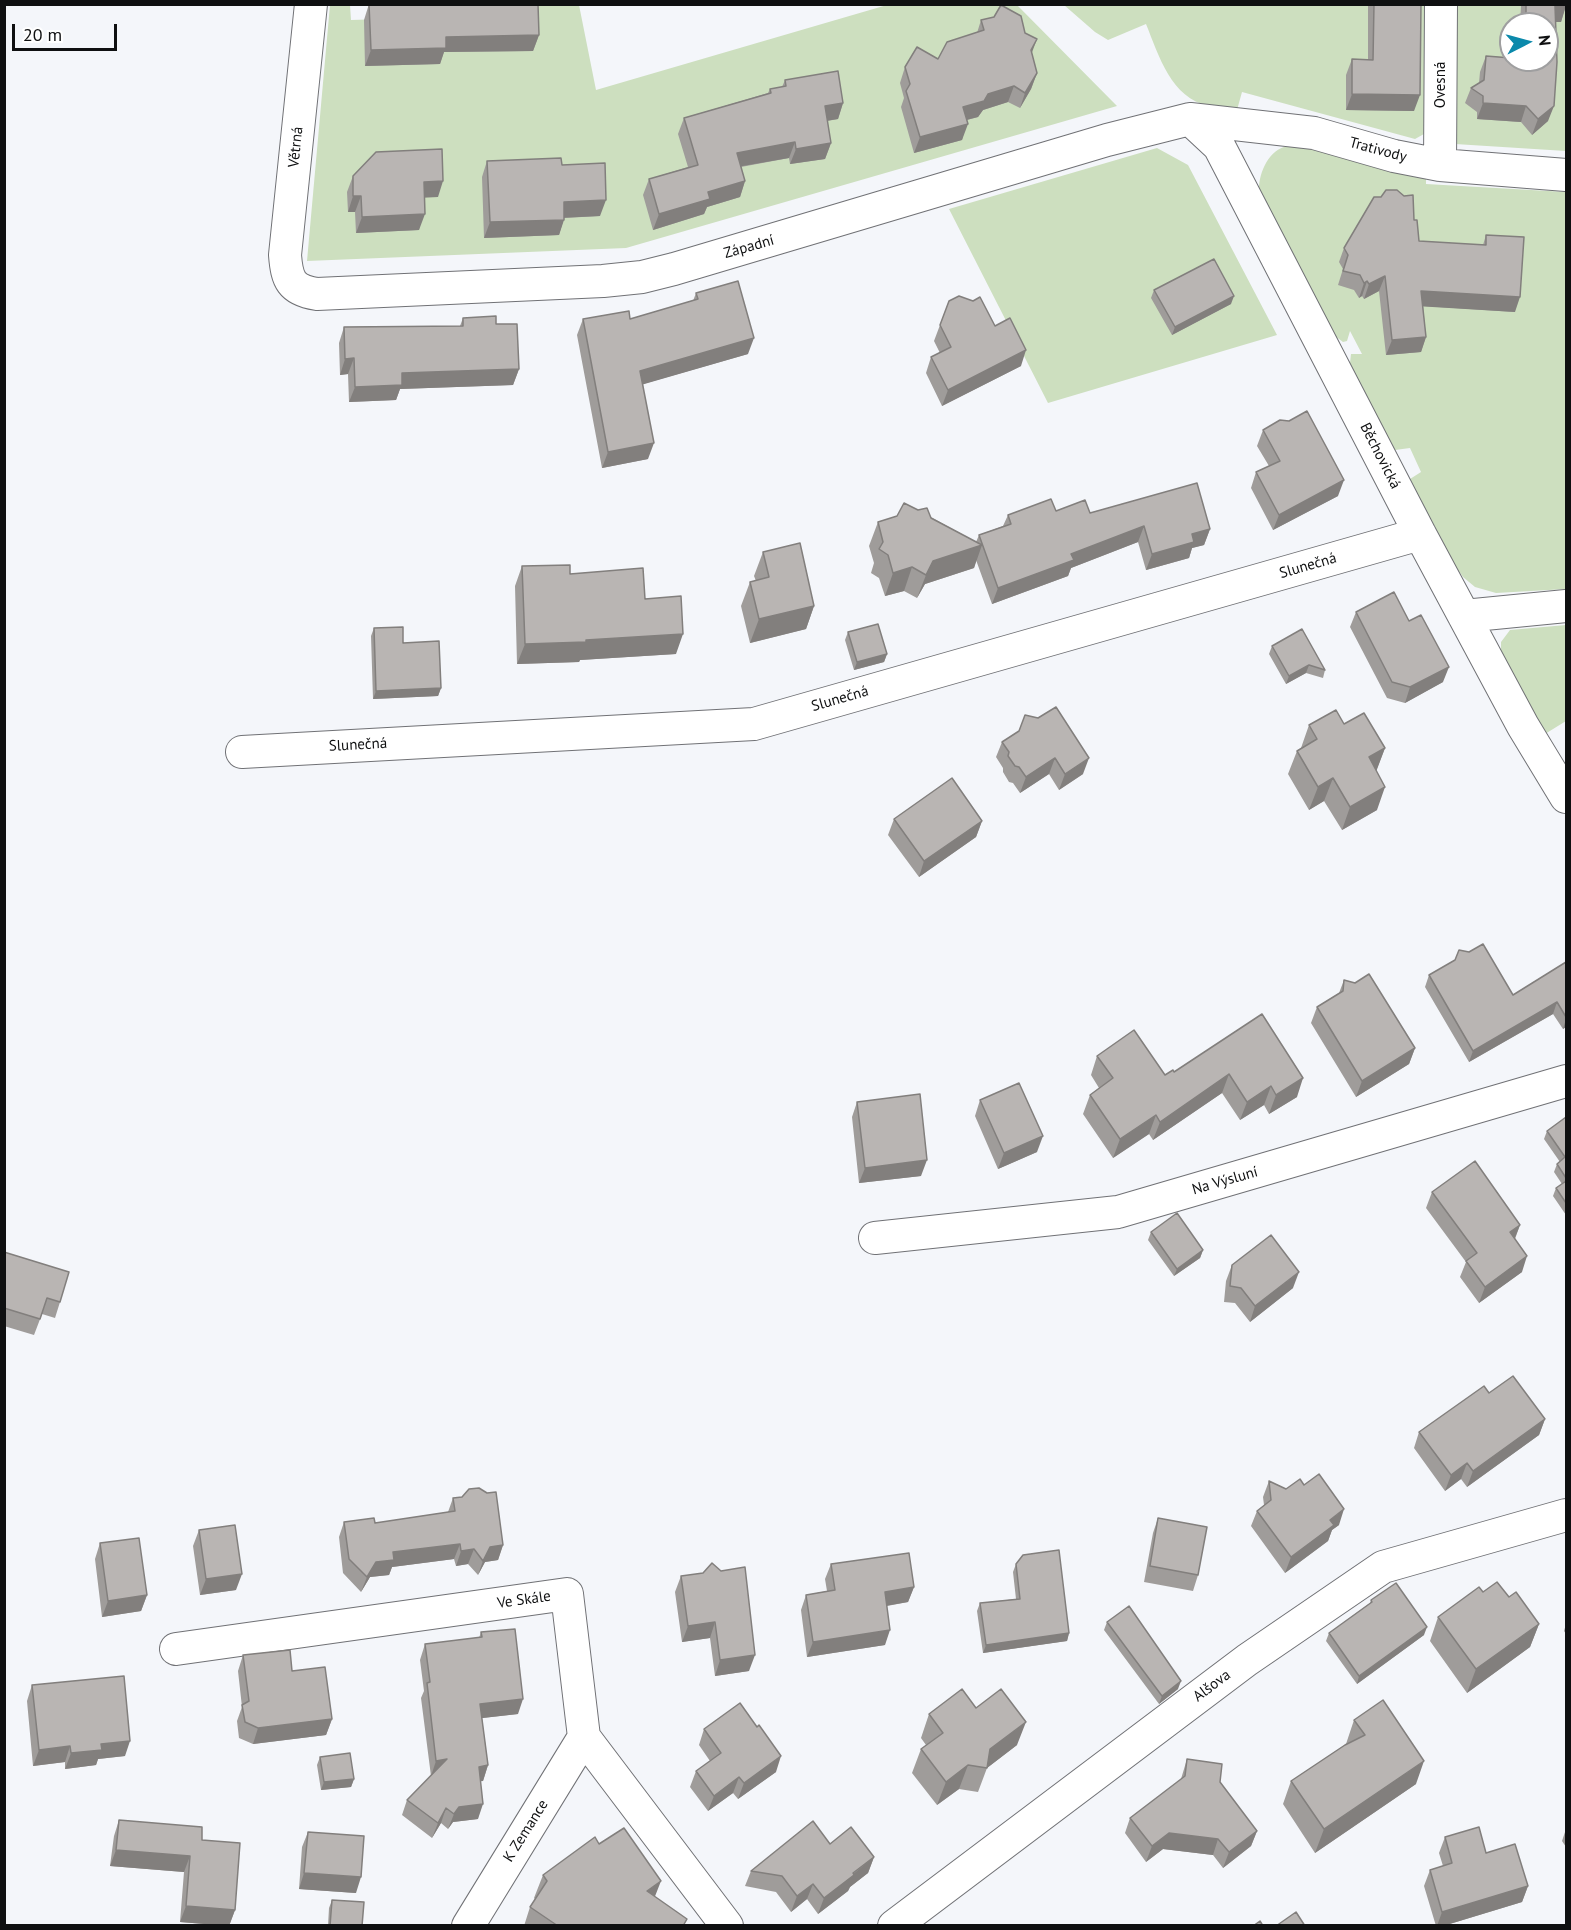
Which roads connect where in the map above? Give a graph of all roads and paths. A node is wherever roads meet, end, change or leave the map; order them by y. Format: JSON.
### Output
{"nodes":[{"id":1,"x":311,"y":4,"type":"edge"},
{"id":2,"x":1441,"y":4,"type":"edge"},
{"id":3,"x":1190,"y":119,"type":"junction"},
{"id":4,"x":1440,"y":165,"type":"junction"},
{"id":5,"x":1566,"y":176,"type":"edge"},
{"id":6,"x":296,"y":288,"type":"joint"},
{"id":7,"x":1420,"y":534,"type":"junction"},
{"id":8,"x":1566,"y":606,"type":"edge"},
{"id":9,"x":1464,"y":616,"type":"junction"},
{"id":10,"x":242,"y":752,"type":"dead end"},
{"id":11,"x":1566,"y":797,"type":"edge"},
{"id":12,"x":1566,"y":1081,"type":"edge"},
{"id":13,"x":875,"y":1238,"type":"dead end"},
{"id":14,"x":1566,"y":1515,"type":"edge"},
{"id":15,"x":177,"y":1650,"type":"dead end"},
{"id":16,"x":585,"y":1737,"type":"junction"},
{"id":17,"x":468,"y":1926,"type":"edge"},
{"id":18,"x":727,"y":1926,"type":"edge"},
{"id":19,"x":894,"y":1926,"type":"edge"}],
"edges":[{"from":1,"to":6,"type":"street","name":"Větrná"},
{"from":2,"to":4,"type":"street","name":"Ovesná"},
{"from":3,"to":4,"type":"street","name":"Trativody"},
{"from":3,"to":6,"type":"street","name":"Západní"},
{"from":3,"to":7,"type":"street","name":"Běchovická"},
{"from":4,"to":5,"type":"street","name":"Trativody"},
{"from":7,"to":9,"type":"street","name":"Běchovická"},
{"from":7,"to":10,"type":"street","name":"Slunečná"},
{"from":8,"to":9,"type":"street"},
{"from":9,"to":11,"type":"street","name":"Běchovická"},
{"from":12,"to":13,"type":"street","name":"Na Výsluní"},
{"from":14,"to":19,"type":"street","name":"Alšova"},
{"from":15,"to":16,"type":"street","name":"Ve Skále"},
{"from":16,"to":17,"type":"street","name":"K Zemance"},
{"from":16,"to":18,"type":"street","name":"Ve Skále"}]}
